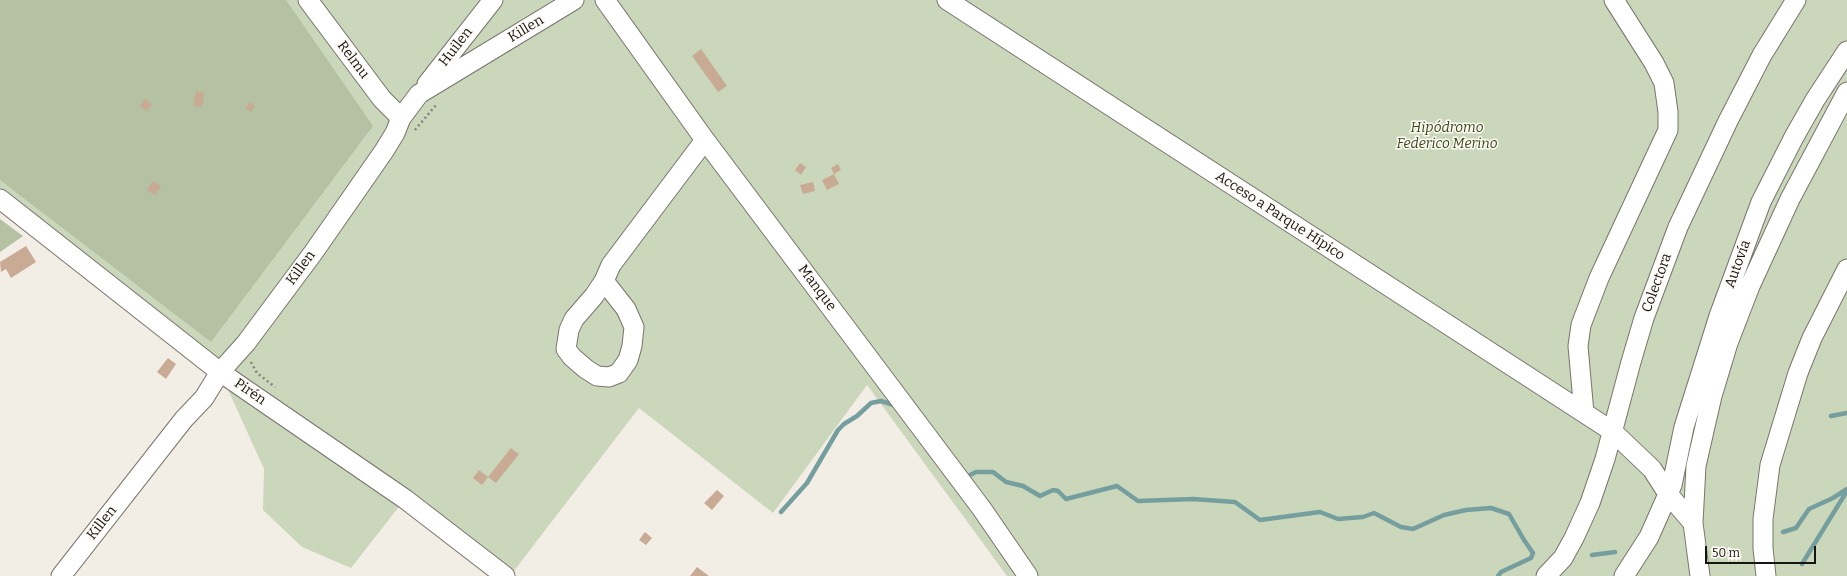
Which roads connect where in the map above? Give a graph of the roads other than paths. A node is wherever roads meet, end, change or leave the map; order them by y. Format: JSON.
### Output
{"nodes":[{"id":1,"x":308,"y":0,"type":"edge"},
{"id":2,"x":493,"y":0,"type":"edge"},
{"id":3,"x":574,"y":0,"type":"edge"},
{"id":4,"x":605,"y":0,"type":"edge"},
{"id":5,"x":947,"y":0,"type":"edge"},
{"id":6,"x":1614,"y":0,"type":"edge"},
{"id":7,"x":1796,"y":0,"type":"edge"},
{"id":8,"x":1847,"y":51,"type":"edge"},
{"id":9,"x":1847,"y":92,"type":"edge"},
{"id":10,"x":420,"y":94,"type":"junction"},
{"id":11,"x":401,"y":118,"type":"junction"},
{"id":12,"x":705,"y":140,"type":"junction"},
{"id":13,"x":0,"y":199,"type":"edge"},
{"id":14,"x":1847,"y":269,"type":"edge"},
{"id":15,"x":604,"y":281,"type":"junction"},
{"id":16,"x":220,"y":372,"type":"junction"},
{"id":17,"x":1584,"y":413,"type":"junction"},
{"id":18,"x":1612,"y":431,"type":"junction"},
{"id":19,"x":1668,"y":494,"type":"junction"},
{"id":20,"x":1693,"y":523,"type":"junction"},
{"id":21,"x":61,"y":576,"type":"edge"},
{"id":22,"x":505,"y":576,"type":"edge"},
{"id":23,"x":1028,"y":576,"type":"edge"},
{"id":24,"x":1546,"y":576,"type":"edge"},
{"id":25,"x":1624,"y":576,"type":"edge"},
{"id":26,"x":1700,"y":576,"type":"edge"},
{"id":27,"x":1766,"y":576,"type":"edge"}],
"edges":[{"from":1,"to":11,"type":"street","name":"Relmu"},
{"from":2,"to":10,"type":"street","name":"Huilen"},
{"from":3,"to":10,"type":"street","name":"Killen"},
{"from":4,"to":12,"type":"street","name":"Manque"},
{"from":5,"to":17,"type":"street","name":"Acceso a Parque Hípico"},
{"from":6,"to":17,"type":"street"},
{"from":7,"to":18,"type":"street","name":"Colectora"},
{"from":8,"to":19,"type":"street","name":"Autovía"},
{"from":9,"to":20,"type":"street","name":"Autovía"},
{"from":10,"to":11,"type":"street","name":"Killen"},
{"from":11,"to":16,"type":"street","name":"Killen"},
{"from":12,"to":15,"type":"street"},
{"from":12,"to":23,"type":"street","name":"Manque"},
{"from":13,"to":16,"type":"street","name":"Pirén"},
{"from":14,"to":27,"type":"street"},
{"from":15,"to":15,"type":"street"},
{"from":16,"to":21,"type":"street","name":"Killen"},
{"from":16,"to":22,"type":"street","name":"Pirén"},
{"from":17,"to":18,"type":"street","name":"Acceso a Parque Hípico"},
{"from":18,"to":19,"type":"street","name":"Acceso a Parque Hípico"},
{"from":18,"to":24,"type":"street","name":"Colectora"},
{"from":19,"to":20,"type":"street"},
{"from":19,"to":25,"type":"street","name":"Autovía"},
{"from":20,"to":26,"type":"street","name":"Autovía"}]}
